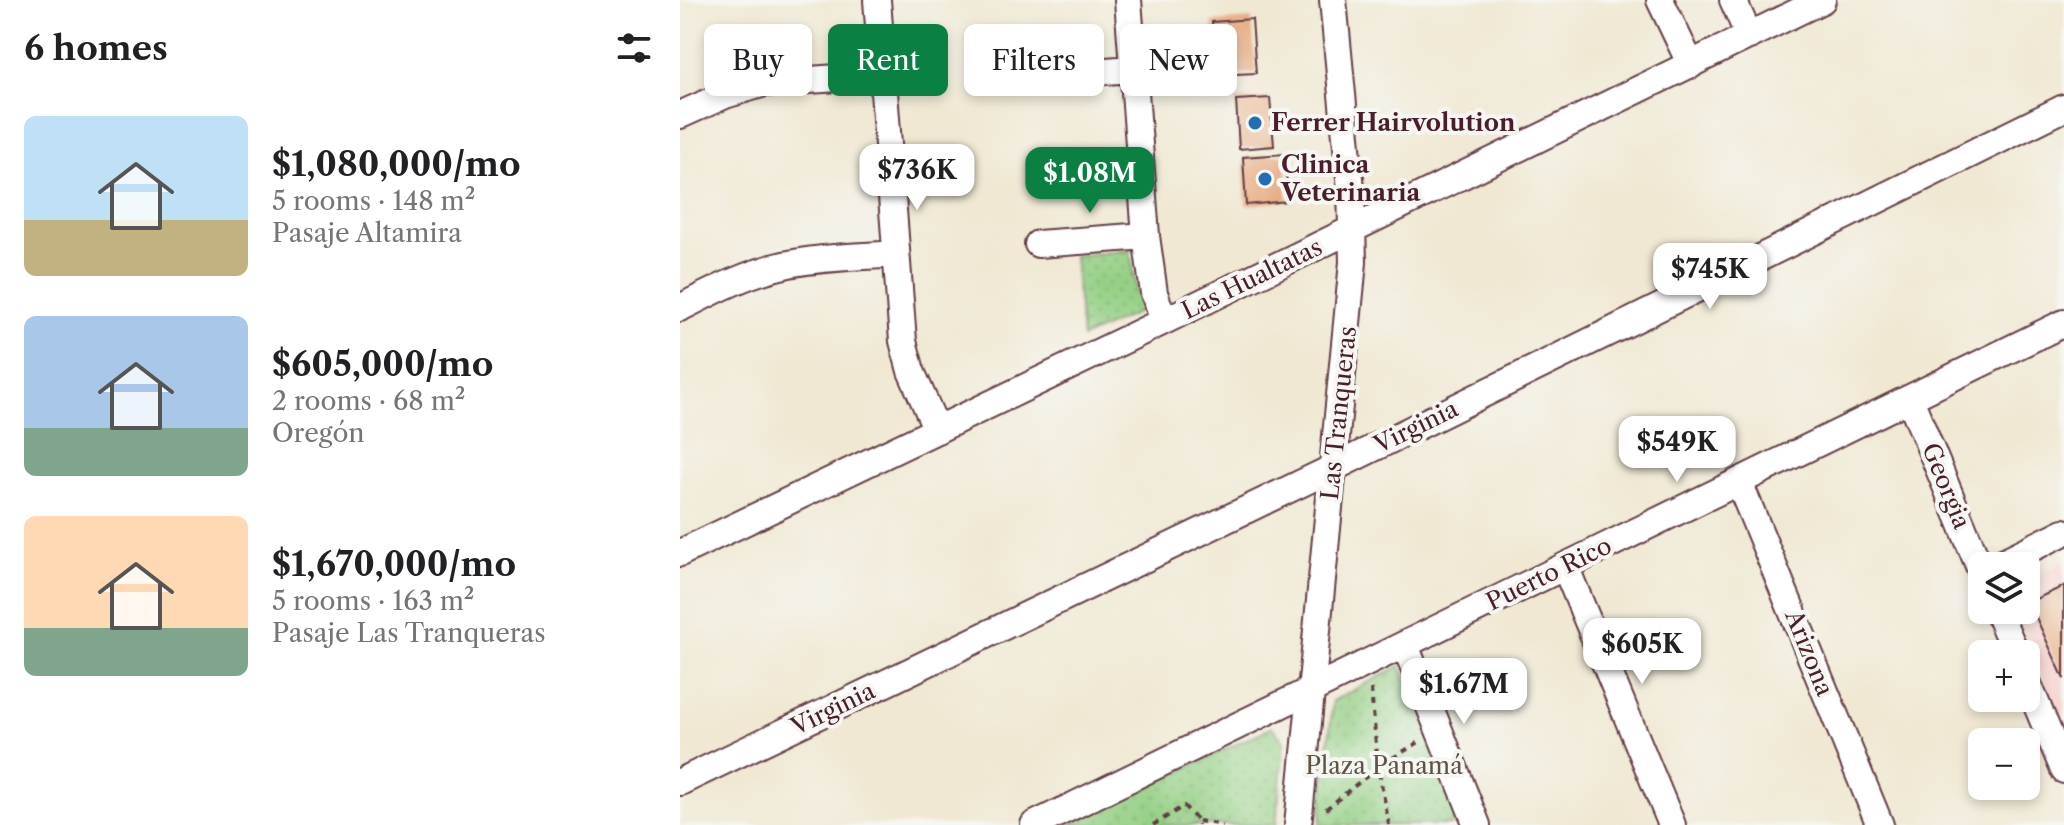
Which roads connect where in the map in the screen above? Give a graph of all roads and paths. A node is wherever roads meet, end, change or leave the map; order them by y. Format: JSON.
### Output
{"nodes":[{"id":1,"x":877,"y":0,"type":"edge"},
{"id":2,"x":1128,"y":0,"type":"edge"},
{"id":3,"x":1333,"y":0,"type":"edge"},
{"id":4,"x":1660,"y":0,"type":"edge"},
{"id":5,"x":1733,"y":0,"type":"edge"},
{"id":6,"x":1822,"y":0,"type":"edge"},
{"id":7,"x":879,"y":24,"type":"edge"},
{"id":8,"x":1130,"y":24,"type":"edge"},
{"id":9,"x":1749,"y":36,"type":"junction"},
{"id":10,"x":1691,"y":65,"type":"junction"},
{"id":11,"x":828,"y":79,"type":"edge"},
{"id":12,"x":884,"y":96,"type":"edge"},
{"id":13,"x":1135,"y":96,"type":"edge"},
{"id":14,"x":2064,"y":108,"type":"edge"},
{"id":15,"x":680,"y":115,"type":"edge"},
{"id":16,"x":1353,"y":229,"type":"junction"},
{"id":17,"x":1146,"y":236,"type":"junction"},
{"id":18,"x":1038,"y":244,"type":"dead end"},
{"id":19,"x":895,"y":254,"type":"junction"},
{"id":20,"x":680,"y":308,"type":"edge"},
{"id":21,"x":1164,"y":321,"type":"junction"},
{"id":22,"x":2064,"y":323,"type":"edge"},
{"id":23,"x":1910,"y":399,"type":"junction"},
{"id":24,"x":937,"y":430,"type":"junction"},
{"id":25,"x":1333,"y":468,"type":"junction"},
{"id":26,"x":1739,"y":482,"type":"junction"},
{"id":27,"x":2064,"y":532,"type":"edge"},
{"id":28,"x":1973,"y":552,"type":"edge"},
{"id":29,"x":2023,"y":552,"type":"edge"},
{"id":30,"x":680,"y":553,"type":"edge"},
{"id":31,"x":1565,"y":566,"type":"junction"},
{"id":32,"x":1405,"y":645,"type":"junction"},
{"id":33,"x":1369,"y":662,"type":"junction"},
{"id":34,"x":1311,"y":691,"type":"junction"},
{"id":35,"x":2040,"y":712,"type":"edge"},
{"id":36,"x":1439,"y":730,"type":"junction"},
{"id":37,"x":1378,"y":767,"type":"junction"},
{"id":38,"x":2064,"y":770,"type":"edge"},
{"id":39,"x":680,"y":782,"type":"edge"},
{"id":40,"x":1308,"y":820,"type":"edge"},
{"id":41,"x":1198,"y":823,"type":"edge"},
{"id":42,"x":1034,"y":825,"type":"edge"},
{"id":43,"x":1153,"y":825,"type":"edge"},
{"id":44,"x":1223,"y":825,"type":"edge"},
{"id":45,"x":1389,"y":825,"type":"edge"},
{"id":46,"x":1477,"y":825,"type":"edge"},
{"id":47,"x":1672,"y":825,"type":"edge"},
{"id":48,"x":1880,"y":825,"type":"edge"}],
"edges":[{"from":1,"to":7,"type":"street"},
{"from":2,"to":8,"type":"street"},
{"from":3,"to":16,"type":"street","name":"Las Tranqueras"},
{"from":4,"to":10,"type":"street"},
{"from":5,"to":9,"type":"street"},
{"from":6,"to":9,"type":"street","name":"Las Hualtatas"},
{"from":9,"to":10,"type":"street","name":"Las Hualtatas"},
{"from":10,"to":16,"type":"street","name":"Las Hualtatas"},
{"from":11,"to":15,"type":"street"},
{"from":12,"to":19,"type":"street"},
{"from":13,"to":17,"type":"street"},
{"from":14,"to":25,"type":"street","name":"Virginia"},
{"from":16,"to":21,"type":"street","name":"Las Hualtatas"},
{"from":16,"to":25,"type":"street","name":"Las Tranqueras"},
{"from":17,"to":18,"type":"street"},
{"from":17,"to":21,"type":"street"},
{"from":19,"to":20,"type":"street"},
{"from":19,"to":24,"type":"street"},
{"from":21,"to":24,"type":"street","name":"Las Hualtatas"},
{"from":22,"to":23,"type":"street","name":"Puerto Rico"},
{"from":23,"to":26,"type":"street","name":"Puerto Rico"},
{"from":23,"to":28,"type":"street","name":"Georgia"},
{"from":24,"to":30,"type":"street","name":"Las Hualtatas"},
{"from":25,"to":34,"type":"street","name":"Las Tranqueras"},
{"from":25,"to":39,"type":"street","name":"Virginia"},
{"from":26,"to":31,"type":"street","name":"Puerto Rico"},
{"from":26,"to":48,"type":"street","name":"Arizona"},
{"from":27,"to":29,"type":"street"},
{"from":31,"to":32,"type":"street","name":"Puerto Rico"},
{"from":31,"to":47,"type":"street"},
{"from":32,"to":33,"type":"street","name":"Puerto Rico"},
{"from":32,"to":36,"type":"street"},
{"from":33,"to":34,"type":"street","name":"Puerto Rico"},
{"from":33,"to":37,"type":"path"},
{"from":34,"to":40,"type":"street","name":"Las Tranqueras"},
{"from":34,"to":42,"type":"street","name":"Puerto Rico"},
{"from":35,"to":38,"type":"street"},
{"from":36,"to":37,"type":"path"},
{"from":36,"to":46,"type":"street"},
{"from":37,"to":40,"type":"path"},
{"from":37,"to":45,"type":"path"},
{"from":41,"to":43,"type":"path"},
{"from":41,"to":44,"type":"path"}]}
